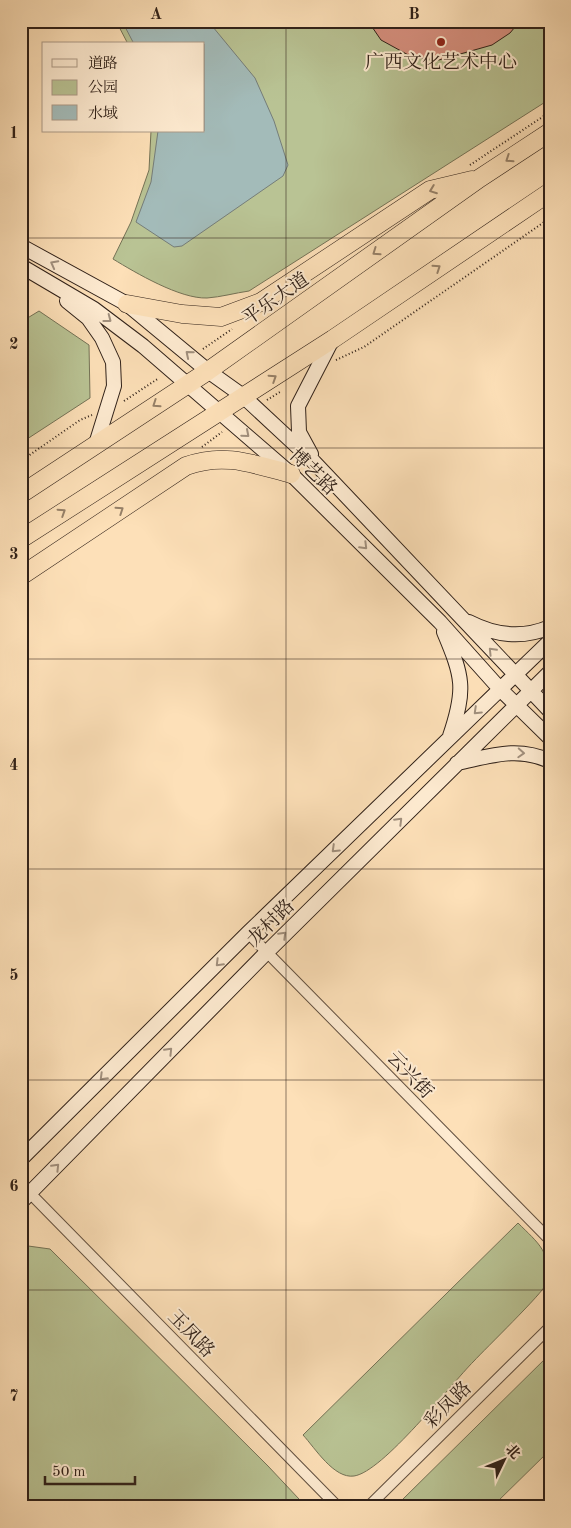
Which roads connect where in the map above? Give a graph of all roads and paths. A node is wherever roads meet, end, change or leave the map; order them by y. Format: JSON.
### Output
{"nodes":[{"id":1,"x":550,"y":112,"type":"edge"},
{"id":2,"x":550,"y":132,"type":"edge"},
{"id":3,"x":466,"y":167,"type":"dead end"},
{"id":4,"x":480,"y":178,"type":"junction"},
{"id":5,"x":550,"y":192,"type":"edge"},
{"id":6,"x":550,"y":218,"type":"edge"},
{"id":7,"x":21,"y":246,"type":"edge"},
{"id":8,"x":27,"y":270,"type":"edge"},
{"id":9,"x":127,"y":304,"type":"junction"},
{"id":10,"x":238,"y":325,"type":"dead end"},
{"id":11,"x":333,"y":339,"type":"junction"},
{"id":12,"x":191,"y":356,"type":"junction"},
{"id":13,"x":316,"y":368,"type":"junction"},
{"id":14,"x":171,"y":370,"type":"junction"},
{"id":15,"x":208,"y":371,"type":"junction"},
{"id":16,"x":187,"y":383,"type":"junction"},
{"id":17,"x":287,"y":387,"type":"dead end"},
{"id":18,"x":249,"y":403,"type":"junction"},
{"id":19,"x":105,"y":410,"type":"junction"},
{"id":20,"x":220,"y":411,"type":"junction"},
{"id":21,"x":234,"y":424,"type":"junction"},
{"id":22,"x":96,"y":444,"type":"junction"},
{"id":23,"x":202,"y":448,"type":"dead end"},
{"id":24,"x":21,"y":460,"type":"edge"},
{"id":25,"x":319,"y":468,"type":"junction"},
{"id":26,"x":291,"y":474,"type":"junction"},
{"id":27,"x":21,"y":494,"type":"edge"},
{"id":28,"x":21,"y":539,"type":"edge"},
{"id":29,"x":21,"y":576,"type":"edge"},
{"id":30,"x":458,"y":617,"type":"junction"},
{"id":31,"x":440,"y":622,"type":"junction"},
{"id":32,"x":550,"y":627,"type":"edge"},
{"id":33,"x":550,"y":641,"type":"edge"},
{"id":34,"x":550,"y":672,"type":"edge"},
{"id":35,"x":514,"y":674,"type":"junction"},
{"id":36,"x":500,"y":688,"type":"junction"},
{"id":37,"x":530,"y":692,"type":"junction"},
{"id":38,"x":516,"y":705,"type":"junction"},
{"id":39,"x":550,"y":711,"type":"edge"},
{"id":40,"x":550,"y":738,"type":"edge"},
{"id":41,"x":448,"y":739,"type":"junction"},
{"id":42,"x":550,"y":761,"type":"edge"},
{"id":43,"x":456,"y":764,"type":"junction"},
{"id":44,"x":248,"y":933,"type":"junction"},
{"id":45,"x":267,"y":952,"type":"junction"},
{"id":46,"x":21,"y":1159,"type":"edge"},
{"id":47,"x":24,"y":1193,"type":"edge"},
{"id":48,"x":550,"y":1240,"type":"edge"},
{"id":49,"x":550,"y":1327,"type":"edge"},
{"id":50,"x":338,"y":1507,"type":"edge"},
{"id":51,"x":368,"y":1507,"type":"edge"}],
"edges":[{"from":1,"to":3,"type":"path"},
{"from":2,"to":4,"type":"highway","name":"平乐大道","one_way":true},
{"from":4,"to":9,"type":"highway","one_way":true},
{"from":4,"to":15,"type":"highway","name":"平乐大道","one_way":true},
{"from":11,"to":5,"type":"highway","one_way":true},
{"from":6,"to":13,"type":"path"},
{"from":9,"to":7,"type":"main road","name":"博艺路","one_way":true},
{"from":8,"to":14,"type":"main road","name":"博艺路","one_way":true},
{"from":8,"to":19,"type":"main road"},
{"from":12,"to":9,"type":"main road","name":"博艺路","one_way":true},
{"from":10,"to":12,"type":"path"},
{"from":11,"to":13,"type":"main road"},
{"from":18,"to":11,"type":"highway","one_way":true},
{"from":12,"to":15,"type":"main road","name":"博艺路"},
{"from":13,"to":25,"type":"main road"},
{"from":14,"to":16,"type":"main road","name":"博艺路"},
{"from":14,"to":19,"type":"path"},
{"from":15,"to":16,"type":"highway","name":"平乐大道"},
{"from":15,"to":18,"type":"main road","name":"博艺路"},
{"from":16,"to":20,"type":"main road","name":"博艺路"},
{"from":16,"to":22,"type":"highway","name":"平乐大道","one_way":true},
{"from":17,"to":18,"type":"path"},
{"from":18,"to":20,"type":"highway"},
{"from":18,"to":25,"type":"main road","name":"博艺路"},
{"from":19,"to":22,"type":"main road"},
{"from":19,"to":24,"type":"path"},
{"from":20,"to":21,"type":"main road","name":"博艺路"},
{"from":28,"to":20,"type":"highway","one_way":true},
{"from":21,"to":23,"type":"path"},
{"from":21,"to":26,"type":"main road","name":"博艺路","one_way":true},
{"from":22,"to":27,"type":"highway","name":"平乐大道"},
{"from":25,"to":30,"type":"main road","name":"博艺路"},
{"from":29,"to":26,"type":"highway","one_way":true},
{"from":26,"to":31,"type":"main road","name":"博艺路","one_way":true},
{"from":30,"to":32,"type":"main road"},
{"from":35,"to":30,"type":"main road","name":"博艺路","one_way":true},
{"from":31,"to":36,"type":"main road","name":"博艺路"},
{"from":31,"to":41,"type":"main road"},
{"from":33,"to":35,"type":"main road","name":"龙村路"},
{"from":34,"to":37,"type":"main road","name":"龙村路"},
{"from":35,"to":36,"type":"main road","name":"龙村路"},
{"from":35,"to":37,"type":"main road","name":"博艺路"},
{"from":36,"to":38,"type":"main road","name":"博艺路"},
{"from":36,"to":41,"type":"main road","name":"龙村路","one_way":true},
{"from":37,"to":38,"type":"main road","name":"龙村路"},
{"from":37,"to":39,"type":"main road","name":"博艺路"},
{"from":38,"to":40,"type":"main road","name":"博艺路"},
{"from":38,"to":43,"type":"main road","name":"龙村路"},
{"from":41,"to":44,"type":"main road","name":"龙村路","one_way":true},
{"from":43,"to":42,"type":"main road","one_way":true},
{"from":45,"to":43,"type":"main road","name":"龙村路","one_way":true},
{"from":44,"to":45,"type":"street","name":"云兴街"},
{"from":44,"to":46,"type":"main road","name":"龙村路","one_way":true},
{"from":47,"to":45,"type":"main road","name":"龙村路","one_way":true},
{"from":45,"to":48,"type":"street","name":"云兴街"},
{"from":47,"to":50,"type":"street","name":"玉凤路"},
{"from":49,"to":51,"type":"street","name":"彩凤路"}]}
